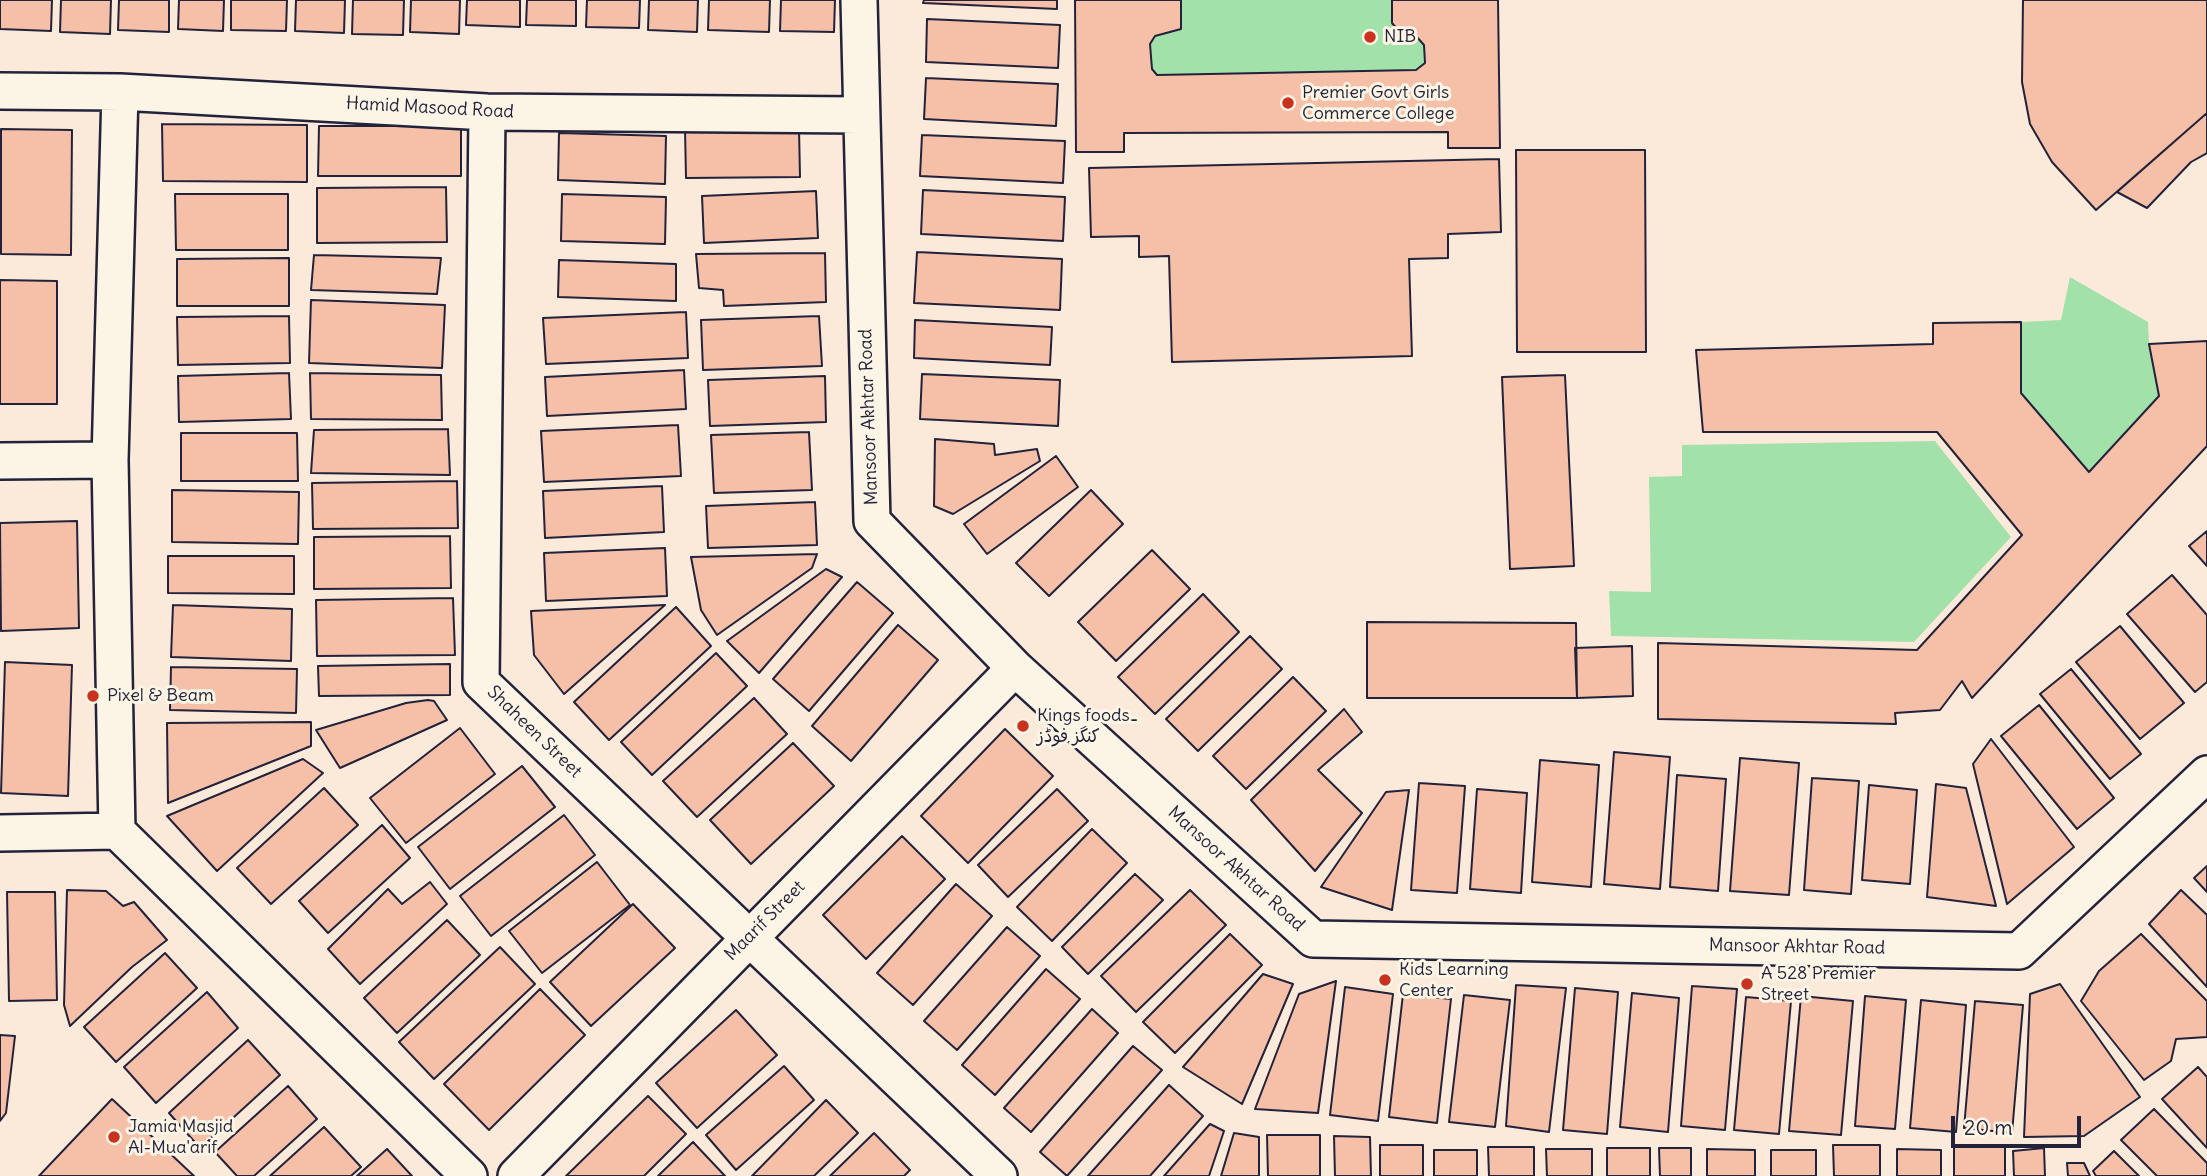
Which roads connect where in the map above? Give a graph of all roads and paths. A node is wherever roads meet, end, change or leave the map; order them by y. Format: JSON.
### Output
{"nodes":[{"id":1,"x":859,"y":0,"type":"edge"},
{"id":2,"x":0,"y":91,"type":"edge"},
{"id":3,"x":120,"y":92,"type":"junction"},
{"id":4,"x":487,"y":112,"type":"junction"},
{"id":5,"x":860,"y":115,"type":"junction"},
{"id":6,"x":110,"y":460,"type":"junction"},
{"id":7,"x":0,"y":461,"type":"edge"},
{"id":8,"x":1015,"y":668,"type":"junction"},
{"id":9,"x":2207,"y":774,"type":"edge"},
{"id":10,"x":117,"y":831,"type":"junction"},
{"id":11,"x":0,"y":833,"type":"edge"},
{"id":12,"x":749,"y":937,"type":"junction"},
{"id":13,"x":469,"y":1176,"type":"edge"},
{"id":14,"x":516,"y":1176,"type":"edge"},
{"id":15,"x":999,"y":1176,"type":"edge"}],
"edges":[{"from":1,"to":5,"type":"street","name":"Mansoor Akhtar Road"},
{"from":2,"to":3,"type":"street","name":"Hamid Masood Road"},
{"from":3,"to":4,"type":"street","name":"Hamid Masood Road"},
{"from":3,"to":6,"type":"street"},
{"from":4,"to":5,"type":"street","name":"Hamid Masood Road"},
{"from":4,"to":12,"type":"street","name":"Shaheen Street"},
{"from":5,"to":8,"type":"street","name":"Mansoor Akhtar Road"},
{"from":6,"to":7,"type":"street"},
{"from":6,"to":10,"type":"street"},
{"from":8,"to":9,"type":"street","name":"Mansoor Akhtar Road"},
{"from":8,"to":12,"type":"street","name":"Maarif Street"},
{"from":10,"to":11,"type":"street"},
{"from":10,"to":13,"type":"street"},
{"from":12,"to":14,"type":"street","name":"Maarif Street"},
{"from":12,"to":15,"type":"street","name":"Shaheen Street"}]}
